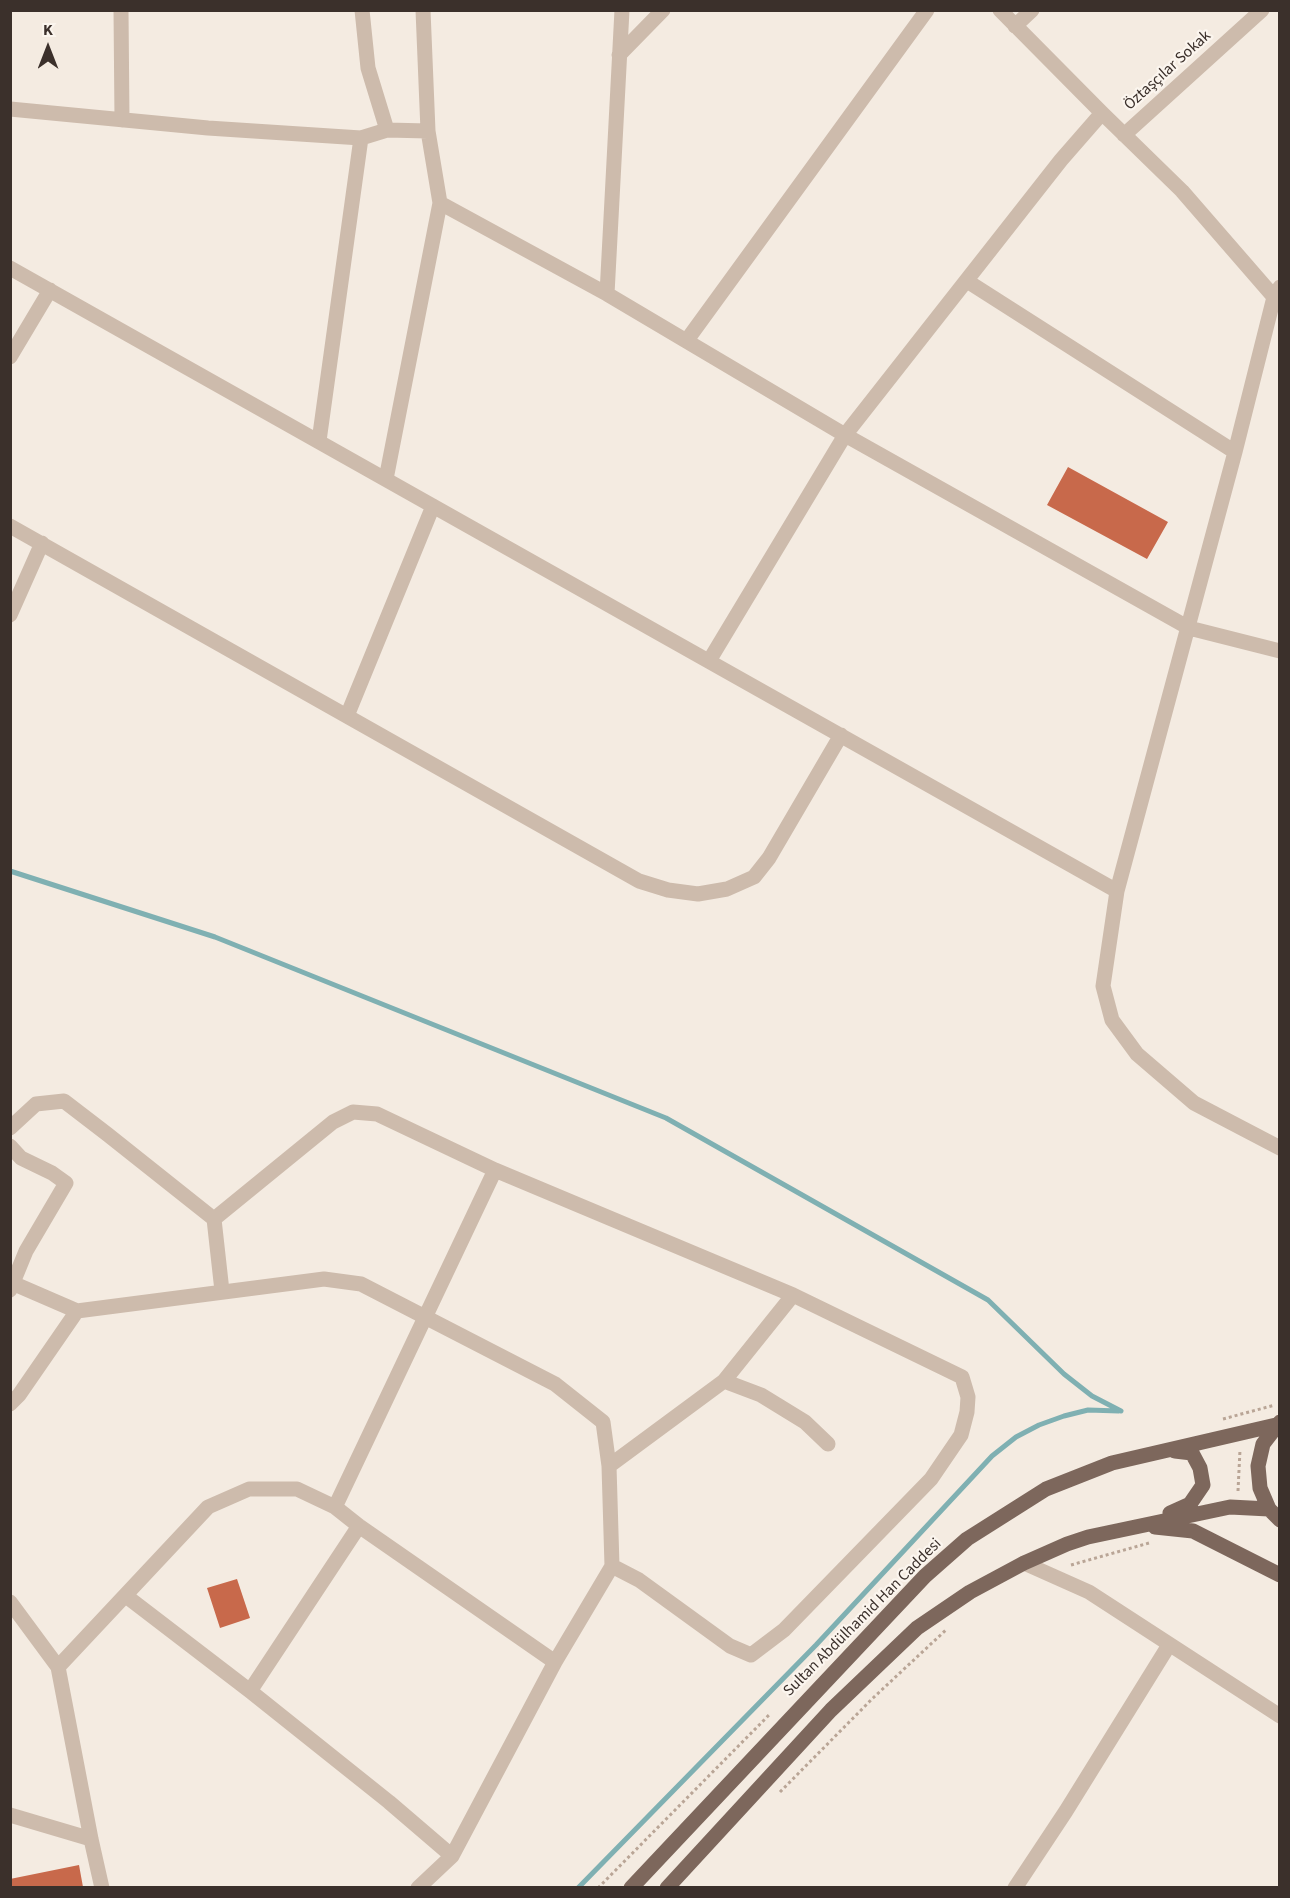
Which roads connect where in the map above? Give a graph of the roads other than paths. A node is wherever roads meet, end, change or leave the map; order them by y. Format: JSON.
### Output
{"nodes":[{"id":1,"x":121,"y":10,"type":"edge"},
{"id":2,"x":362,"y":10,"type":"edge"},
{"id":3,"x":423,"y":10,"type":"edge"},
{"id":4,"x":622,"y":10,"type":"edge"},
{"id":5,"x":663,"y":10,"type":"edge"},
{"id":6,"x":927,"y":10,"type":"edge"},
{"id":7,"x":1000,"y":10,"type":"edge"},
{"id":8,"x":1032,"y":10,"type":"edge"},
{"id":9,"x":1262,"y":10,"type":"edge"},
{"id":10,"x":1015,"y":26,"type":"junction"},
{"id":11,"x":620,"y":55,"type":"junction"},
{"id":12,"x":10,"y":110,"type":"edge"},
{"id":13,"x":1102,"y":113,"type":"junction"},
{"id":14,"x":122,"y":120,"type":"junction"},
{"id":15,"x":387,"y":129,"type":"junction"},
{"id":16,"x":428,"y":131,"type":"junction"},
{"id":17,"x":1124,"y":135,"type":"junction"},
{"id":18,"x":360,"y":138,"type":"junction"},
{"id":19,"x":440,"y":203,"type":"junction"},
{"id":20,"x":10,"y":268,"type":"edge"},
{"id":21,"x":967,"y":281,"type":"junction"},
{"id":22,"x":50,"y":290,"type":"junction"},
{"id":23,"x":607,"y":294,"type":"junction"},
{"id":24,"x":1278,"y":295,"type":"edge"},
{"id":25,"x":687,"y":340,"type":"junction"},
{"id":26,"x":10,"y":357,"type":"edge"},
{"id":27,"x":845,"y":435,"type":"junction"},
{"id":28,"x":319,"y":441,"type":"junction"},
{"id":29,"x":1235,"y":452,"type":"junction"},
{"id":30,"x":386,"y":479,"type":"junction"},
{"id":31,"x":433,"y":506,"type":"junction"},
{"id":32,"x":10,"y":526,"type":"edge"},
{"id":33,"x":42,"y":543,"type":"junction"},
{"id":34,"x":10,"y":615,"type":"edge"},
{"id":35,"x":1189,"y":628,"type":"junction"},
{"id":36,"x":1280,"y":651,"type":"edge"},
{"id":37,"x":709,"y":661,"type":"junction"},
{"id":38,"x":347,"y":716,"type":"junction"},
{"id":39,"x":841,"y":735,"type":"junction"},
{"id":40,"x":1117,"y":891,"type":"junction"},
{"id":41,"x":10,"y":1128,"type":"edge"},
{"id":42,"x":10,"y":1146,"type":"edge"},
{"id":43,"x":1280,"y":1148,"type":"edge"},
{"id":44,"x":495,"y":1170,"type":"junction"},
{"id":45,"x":214,"y":1218,"type":"junction"},
{"id":46,"x":12,"y":1285,"type":"edge"},
{"id":47,"x":222,"y":1291,"type":"junction"},
{"id":48,"x":793,"y":1295,"type":"junction"},
{"id":49,"x":77,"y":1311,"type":"junction"},
{"id":50,"x":427,"y":1316,"type":"junction"},
{"id":51,"x":724,"y":1381,"type":"junction"},
{"id":52,"x":10,"y":1404,"type":"edge"},
{"id":53,"x":1278,"y":1423,"type":"edge"},
{"id":54,"x":828,"y":1444,"type":"dead end"},
{"id":55,"x":1168,"y":1450,"type":"junction"},
{"id":56,"x":609,"y":1466,"type":"junction"},
{"id":57,"x":335,"y":1507,"type":"junction"},
{"id":58,"x":1277,"y":1517,"type":"edge"},
{"id":59,"x":359,"y":1526,"type":"junction"},
{"id":60,"x":1140,"y":1526,"type":"junction"},
{"id":61,"x":1024,"y":1563,"type":"junction"},
{"id":62,"x":612,"y":1566,"type":"junction"},
{"id":63,"x":1280,"y":1575,"type":"edge"},
{"id":64,"x":126,"y":1596,"type":"junction"},
{"id":65,"x":10,"y":1602,"type":"edge"},
{"id":66,"x":1169,"y":1644,"type":"junction"},
{"id":67,"x":555,"y":1662,"type":"junction"},
{"id":68,"x":58,"y":1667,"type":"junction"},
{"id":69,"x":250,"y":1691,"type":"junction"},
{"id":70,"x":1280,"y":1716,"type":"edge"},
{"id":71,"x":10,"y":1815,"type":"edge"},
{"id":72,"x":91,"y":1839,"type":"junction"},
{"id":73,"x":452,"y":1856,"type":"junction"},
{"id":74,"x":102,"y":1887,"type":"edge"},
{"id":75,"x":418,"y":1887,"type":"edge"},
{"id":76,"x":631,"y":1887,"type":"edge"},
{"id":77,"x":667,"y":1887,"type":"edge"},
{"id":78,"x":1015,"y":1887,"type":"edge"}],
"edges":[{"from":1,"to":14,"type":"street"},
{"from":2,"to":15,"type":"street"},
{"from":3,"to":16,"type":"street"},
{"from":4,"to":11,"type":"street"},
{"from":5,"to":11,"type":"street"},
{"from":6,"to":25,"type":"street"},
{"from":7,"to":10,"type":"street"},
{"from":8,"to":10,"type":"street"},
{"from":9,"to":17,"type":"street","name":"Öztaşçılar Sokak"},
{"from":10,"to":13,"type":"street"},
{"from":11,"to":23,"type":"street"},
{"from":12,"to":14,"type":"street"},
{"from":13,"to":17,"type":"street"},
{"from":13,"to":21,"type":"street"},
{"from":14,"to":18,"type":"street"},
{"from":15,"to":16,"type":"street"},
{"from":15,"to":18,"type":"street"},
{"from":16,"to":19,"type":"street"},
{"from":17,"to":24,"type":"street"},
{"from":18,"to":28,"type":"street"},
{"from":19,"to":23,"type":"street"},
{"from":19,"to":30,"type":"street"},
{"from":20,"to":22,"type":"street"},
{"from":21,"to":27,"type":"street"},
{"from":21,"to":29,"type":"street"},
{"from":22,"to":26,"type":"street"},
{"from":22,"to":28,"type":"street"},
{"from":23,"to":25,"type":"street"},
{"from":24,"to":29,"type":"street"},
{"from":25,"to":27,"type":"street"},
{"from":27,"to":35,"type":"street"},
{"from":27,"to":37,"type":"street"},
{"from":28,"to":30,"type":"street"},
{"from":29,"to":35,"type":"street"},
{"from":30,"to":31,"type":"street"},
{"from":31,"to":37,"type":"street"},
{"from":31,"to":38,"type":"street"},
{"from":32,"to":33,"type":"street"},
{"from":33,"to":34,"type":"street"},
{"from":33,"to":38,"type":"street"},
{"from":35,"to":36,"type":"street"},
{"from":35,"to":40,"type":"street"},
{"from":37,"to":39,"type":"street"},
{"from":38,"to":39,"type":"street"},
{"from":39,"to":40,"type":"street"},
{"from":40,"to":43,"type":"street"},
{"from":41,"to":45,"type":"street"},
{"from":42,"to":46,"type":"street"},
{"from":44,"to":45,"type":"street"},
{"from":44,"to":48,"type":"street"},
{"from":44,"to":50,"type":"street"},
{"from":45,"to":47,"type":"street"},
{"from":46,"to":49,"type":"street"},
{"from":47,"to":49,"type":"street"},
{"from":47,"to":50,"type":"street"},
{"from":48,"to":51,"type":"street"},
{"from":48,"to":62,"type":"street"},
{"from":49,"to":52,"type":"street"},
{"from":50,"to":56,"type":"street"},
{"from":50,"to":57,"type":"street"},
{"from":51,"to":54,"type":"street"},
{"from":51,"to":56,"type":"street"},
{"from":53,"to":55,"type":"main road","name":"Sultan Abdülhamid Han Caddesi"},
{"from":53,"to":58,"type":"main road"},
{"from":55,"to":60,"type":"main road"},
{"from":55,"to":76,"type":"main road","name":"Sultan Abdülhamid Han Caddesi"},
{"from":56,"to":62,"type":"street"},
{"from":57,"to":59,"type":"street"},
{"from":57,"to":64,"type":"street"},
{"from":58,"to":60,"type":"main road"},
{"from":59,"to":67,"type":"street"},
{"from":59,"to":69,"type":"street"},
{"from":60,"to":61,"type":"main road"},
{"from":60,"to":63,"type":"main road"},
{"from":61,"to":66,"type":"street"},
{"from":61,"to":77,"type":"main road"},
{"from":62,"to":67,"type":"street"},
{"from":64,"to":68,"type":"street"},
{"from":64,"to":69,"type":"street"},
{"from":65,"to":68,"type":"street"},
{"from":66,"to":70,"type":"street"},
{"from":66,"to":78,"type":"street"},
{"from":67,"to":73,"type":"street"},
{"from":68,"to":72,"type":"street"},
{"from":69,"to":73,"type":"street"},
{"from":71,"to":72,"type":"street"},
{"from":72,"to":74,"type":"street"},
{"from":73,"to":75,"type":"street"}]}
